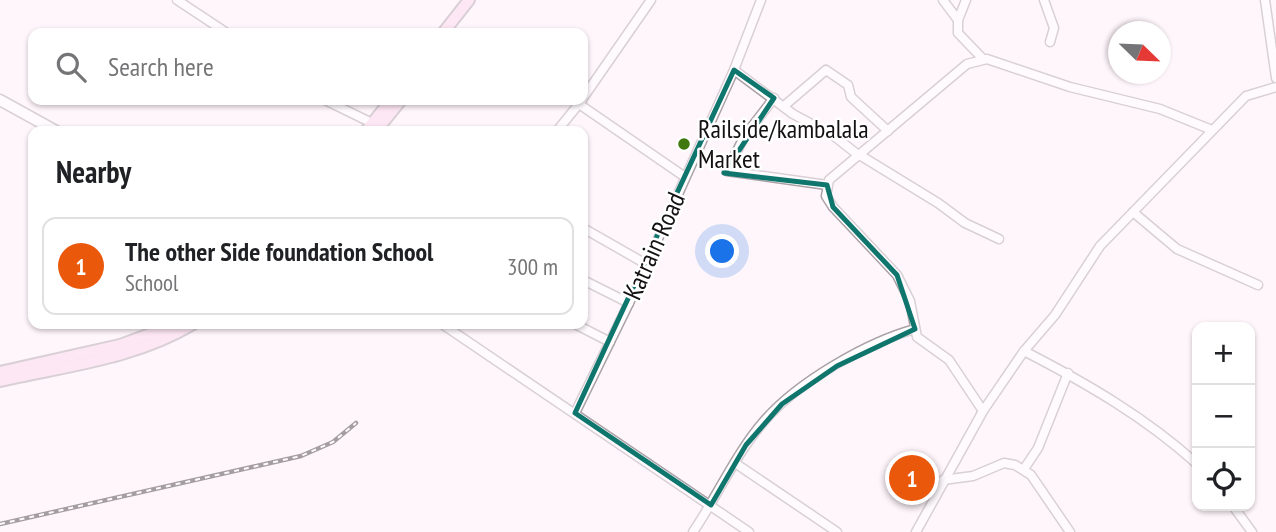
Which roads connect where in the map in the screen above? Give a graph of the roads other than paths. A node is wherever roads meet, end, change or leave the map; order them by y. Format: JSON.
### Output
{"nodes":[{"id":1,"x":177,"y":0,"type":"edge"},
{"id":2,"x":469,"y":0,"type":"edge"},
{"id":3,"x":478,"y":0,"type":"edge"},
{"id":4,"x":652,"y":0,"type":"edge"},
{"id":5,"x":761,"y":0,"type":"edge"},
{"id":6,"x":943,"y":0,"type":"edge"},
{"id":7,"x":966,"y":0,"type":"edge"},
{"id":8,"x":1044,"y":0,"type":"edge"},
{"id":9,"x":1265,"y":0,"type":"edge"},
{"id":10,"x":958,"y":20,"type":"junction"},
{"id":11,"x":219,"y":28,"type":"edge"},
{"id":12,"x":447,"y":28,"type":"edge"},
{"id":13,"x":456,"y":28,"type":"edge"},
{"id":14,"x":1050,"y":41,"type":"dead end"},
{"id":15,"x":983,"y":59,"type":"junction"},
{"id":16,"x":734,"y":70,"type":"junction"},
{"id":17,"x":1276,"y":78,"type":"edge"},
{"id":18,"x":1276,"y":87,"type":"edge"},
{"id":19,"x":588,"y":91,"type":"edge"},
{"id":20,"x":774,"y":98,"type":"junction"},
{"id":21,"x":0,"y":100,"type":"edge"},
{"id":22,"x":334,"y":105,"type":"edge"},
{"id":23,"x":388,"y":105,"type":"edge"},
{"id":24,"x":396,"y":105,"type":"edge"},
{"id":25,"x":578,"y":105,"type":"edge"},
{"id":26,"x":586,"y":105,"type":"edge"},
{"id":27,"x":784,"y":106,"type":"junction"},
{"id":28,"x":47,"y":126,"type":"edge"},
{"id":29,"x":366,"y":126,"type":"edge"},
{"id":30,"x":373,"y":126,"type":"edge"},
{"id":31,"x":374,"y":126,"type":"edge"},
{"id":32,"x":561,"y":126,"type":"edge"},
{"id":33,"x":1212,"y":130,"type":"junction"},
{"id":34,"x":888,"y":131,"type":"junction"},
{"id":35,"x":857,"y":154,"type":"junction"},
{"id":36,"x":685,"y":177,"type":"junction"},
{"id":37,"x":827,"y":185,"type":"junction"},
{"id":38,"x":1133,"y":212,"type":"junction"},
{"id":39,"x":588,"y":232,"type":"edge"},
{"id":40,"x":999,"y":239,"type":"dead end"},
{"id":41,"x":646,"y":264,"type":"junction"},
{"id":42,"x":588,"y":283,"type":"edge"},
{"id":43,"x":1258,"y":285,"type":"dead end"},
{"id":44,"x":629,"y":303,"type":"junction"},
{"id":45,"x":163,"y":329,"type":"edge"},
{"id":46,"x":184,"y":329,"type":"edge"},
{"id":47,"x":449,"y":329,"type":"edge"},
{"id":48,"x":585,"y":329,"type":"edge"},
{"id":49,"x":915,"y":329,"type":"junction"},
{"id":50,"x":610,"y":342,"type":"junction"},
{"id":51,"x":1024,"y":351,"type":"junction"},
{"id":52,"x":0,"y":372,"type":"edge"},
{"id":53,"x":1068,"y":373,"type":"junction"},
{"id":54,"x":0,"y":381,"type":"edge"},
{"id":55,"x":983,"y":411,"type":"junction"},
{"id":56,"x":575,"y":413,"type":"junction"},
{"id":57,"x":1192,"y":460,"type":"edge"},
{"id":58,"x":735,"y":463,"type":"junction"},
{"id":59,"x":1024,"y":470,"type":"junction"},
{"id":60,"x":943,"y":480,"type":"junction"},
{"id":61,"x":711,"y":505,"type":"junction"},
{"id":62,"x":1237,"y":511,"type":"edge"},
{"id":63,"x":693,"y":532,"type":"edge"},
{"id":64,"x":749,"y":532,"type":"edge"},
{"id":65,"x":837,"y":532,"type":"edge"},
{"id":66,"x":916,"y":532,"type":"edge"},
{"id":67,"x":1070,"y":532,"type":"edge"},
{"id":68,"x":1252,"y":532,"type":"edge"}],
"edges":[{"from":1,"to":11,"type":"street"},
{"from":2,"to":12,"type":"main road"},
{"from":3,"to":13,"type":"main road"},
{"from":4,"to":19,"type":"street"},
{"from":5,"to":16,"type":"street","name":"Katrain Road"},
{"from":6,"to":10,"type":"street"},
{"from":7,"to":10,"type":"street"},
{"from":8,"to":14,"type":"street"},
{"from":9,"to":17,"type":"street"},
{"from":10,"to":15,"type":"street"},
{"from":15,"to":33,"type":"street"},
{"from":15,"to":34,"type":"street"},
{"from":16,"to":20,"type":"street"},
{"from":16,"to":36,"type":"street","name":"Katrain Road"},
{"from":18,"to":33,"type":"street"},
{"from":20,"to":27,"type":"street"},
{"from":20,"to":37,"type":"street"},
{"from":21,"to":28,"type":"street"},
{"from":22,"to":29,"type":"street"},
{"from":23,"to":30,"type":"main road"},
{"from":24,"to":31,"type":"main road"},
{"from":25,"to":32,"type":"street"},
{"from":26,"to":36,"type":"street"},
{"from":27,"to":34,"type":"street"},
{"from":27,"to":35,"type":"street"},
{"from":33,"to":38,"type":"street"},
{"from":34,"to":35,"type":"street"},
{"from":35,"to":37,"type":"street"},
{"from":35,"to":40,"type":"street"},
{"from":36,"to":41,"type":"street","name":"Katrain Road"},
{"from":37,"to":49,"type":"street"},
{"from":38,"to":43,"type":"street"},
{"from":38,"to":51,"type":"street"},
{"from":39,"to":41,"type":"street"},
{"from":41,"to":44,"type":"street","name":"Katrain Road"},
{"from":42,"to":44,"type":"street"},
{"from":44,"to":50,"type":"street","name":"Katrain Road"},
{"from":45,"to":52,"type":"main road"},
{"from":46,"to":54,"type":"main road"},
{"from":47,"to":56,"type":"street"},
{"from":48,"to":50,"type":"street"},
{"from":49,"to":55,"type":"street"},
{"from":49,"to":58,"type":"street"},
{"from":50,"to":56,"type":"street","name":"Katrain Road"},
{"from":51,"to":53,"type":"street"},
{"from":51,"to":55,"type":"street"},
{"from":53,"to":57,"type":"street"},
{"from":53,"to":59,"type":"street"},
{"from":55,"to":60,"type":"street"},
{"from":56,"to":61,"type":"street"},
{"from":58,"to":61,"type":"street"},
{"from":58,"to":65,"type":"street"},
{"from":59,"to":60,"type":"street"},
{"from":59,"to":67,"type":"street"},
{"from":60,"to":66,"type":"street"},
{"from":61,"to":63,"type":"street"},
{"from":61,"to":64,"type":"street"},
{"from":62,"to":68,"type":"street"}]}
